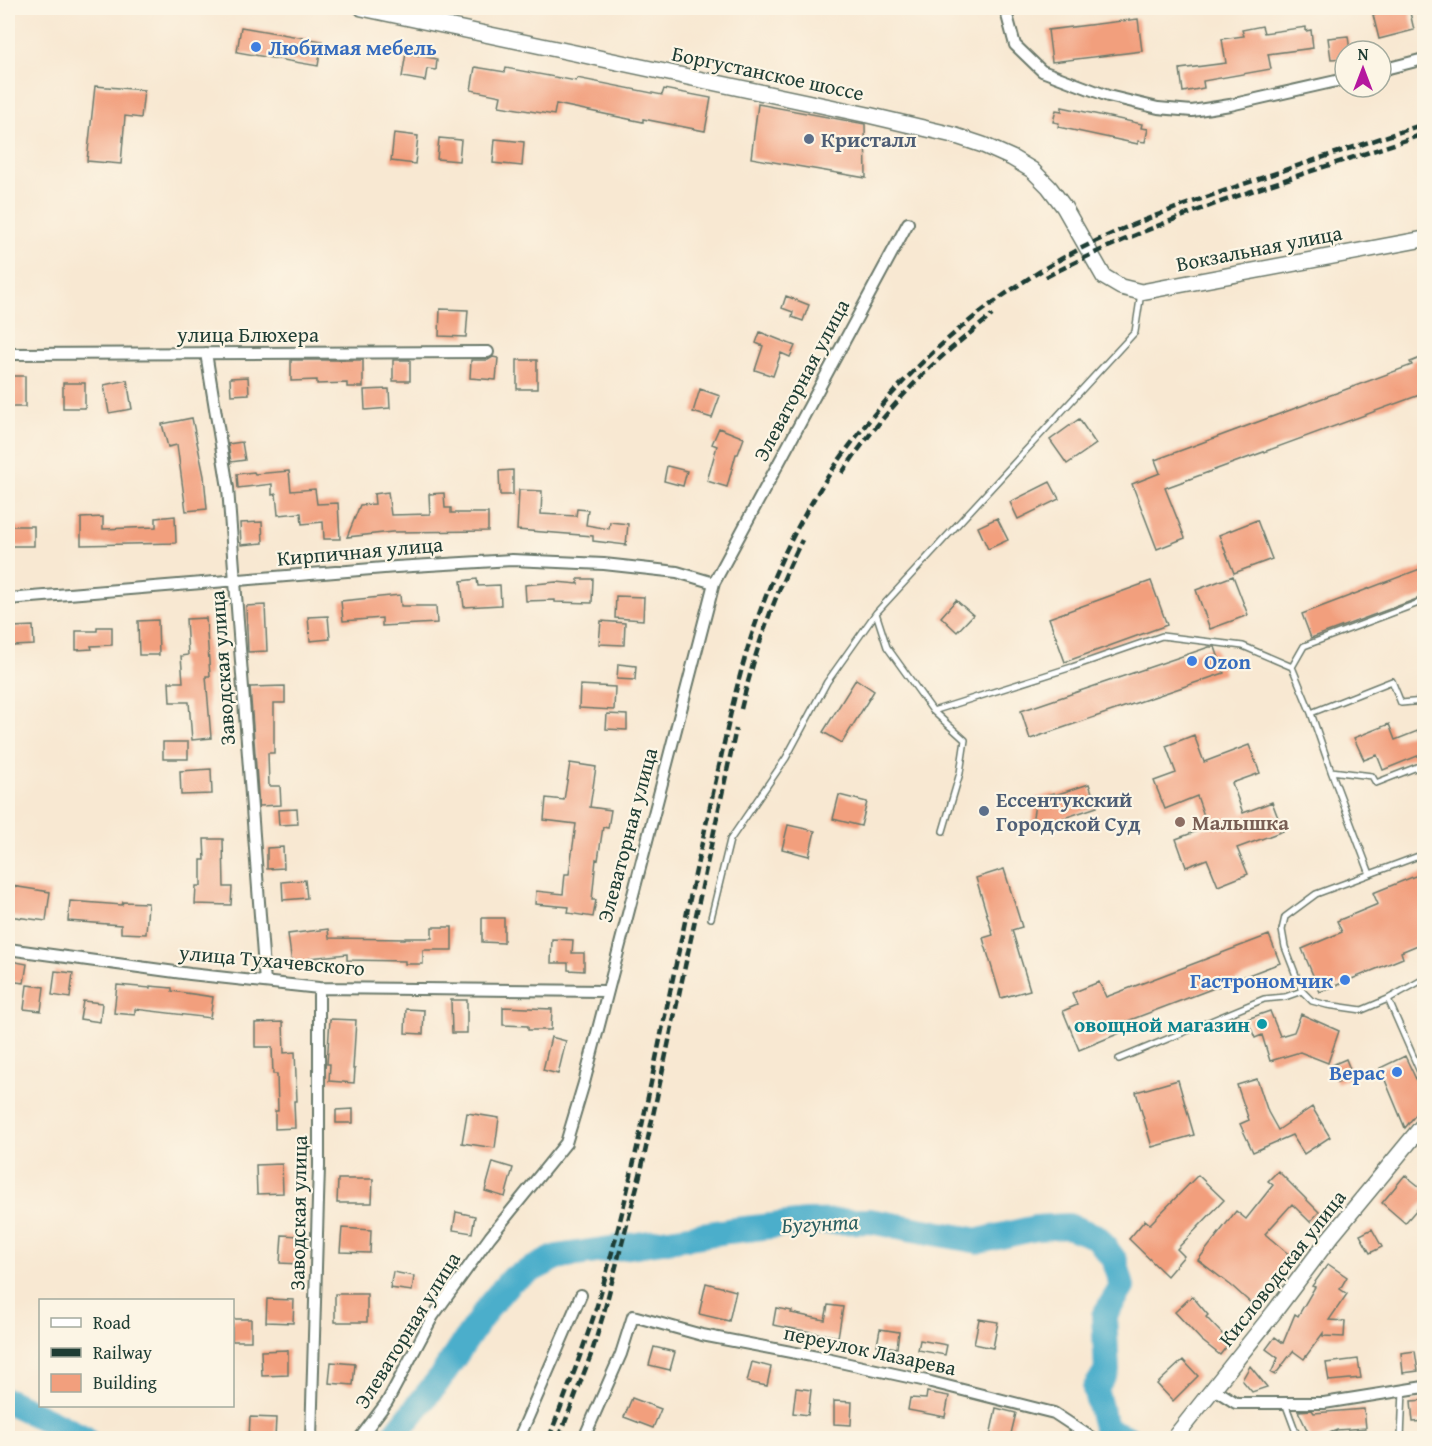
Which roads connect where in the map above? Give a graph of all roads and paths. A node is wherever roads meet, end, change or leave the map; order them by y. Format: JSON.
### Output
{"nodes":[{"id":1,"x":362,"y":8,"type":"edge"},
{"id":2,"x":1005,"y":8,"type":"edge"},
{"id":3,"x":1425,"y":59,"type":"edge"},
{"id":4,"x":1393,"y":67,"type":"edge"},
{"id":5,"x":1333,"y":82,"type":"edge"},
{"id":6,"x":908,"y":223,"type":"dead end"},
{"id":7,"x":1425,"y":239,"type":"edge"},
{"id":8,"x":1104,"y":277,"type":"joint"},
{"id":9,"x":1141,"y":292,"type":"junction"},
{"id":10,"x":488,"y":352,"type":"dead end"},
{"id":11,"x":206,"y":353,"type":"junction"},
{"id":12,"x":8,"y":354,"type":"edge"},
{"id":13,"x":235,"y":581,"type":"junction"},
{"id":14,"x":714,"y":583,"type":"junction"},
{"id":15,"x":8,"y":599,"type":"edge"},
{"id":16,"x":1425,"y":601,"type":"edge"},
{"id":17,"x":876,"y":613,"type":"junction"},
{"id":18,"x":1292,"y":667,"type":"junction"},
{"id":19,"x":1425,"y":701,"type":"edge"},
{"id":20,"x":933,"y":711,"type":"junction"},
{"id":21,"x":1311,"y":713,"type":"junction"},
{"id":22,"x":1331,"y":771,"type":"junction"},
{"id":23,"x":1425,"y":774,"type":"edge"},
{"id":24,"x":944,"y":831,"type":"dead end"},
{"id":25,"x":1425,"y":854,"type":"edge"},
{"id":26,"x":1370,"y":874,"type":"junction"},
{"id":27,"x":711,"y":918,"type":"dead end"},
{"id":28,"x":8,"y":949,"type":"edge"},
{"id":29,"x":1425,"y":979,"type":"edge"},
{"id":30,"x":265,"y":982,"type":"junction"},
{"id":31,"x":319,"y":988,"type":"junction"},
{"id":32,"x":1302,"y":991,"type":"junction"},
{"id":33,"x":607,"y":992,"type":"junction"},
{"id":34,"x":1388,"y":999,"type":"junction"},
{"id":35,"x":1119,"y":1059,"type":"dead end"},
{"id":36,"x":1425,"y":1081,"type":"edge"},
{"id":37,"x":1425,"y":1124,"type":"edge"},
{"id":38,"x":581,"y":1295,"type":"dead end"},
{"id":39,"x":1425,"y":1387,"type":"edge"},
{"id":40,"x":1214,"y":1389,"type":"junction"},
{"id":41,"x":1403,"y":1390,"type":"junction"},
{"id":42,"x":1285,"y":1403,"type":"junction"},
{"id":43,"x":1178,"y":1434,"type":"edge"},
{"id":44,"x":311,"y":1438,"type":"edge"},
{"id":45,"x":360,"y":1438,"type":"edge"},
{"id":46,"x":519,"y":1438,"type":"edge"},
{"id":47,"x":584,"y":1438,"type":"edge"},
{"id":48,"x":1092,"y":1438,"type":"edge"},
{"id":49,"x":1298,"y":1438,"type":"edge"},
{"id":50,"x":1401,"y":1438,"type":"edge"}],
"edges":[{"from":1,"to":8,"type":"street","name":"Боргустанское шоссе"},
{"from":2,"to":5,"type":"street"},
{"from":3,"to":4,"type":"street"},
{"from":6,"to":14,"type":"street","name":"Элеваторная улица"},
{"from":7,"to":9,"type":"street","name":"Вокзальная улица"},
{"from":8,"to":9,"type":"street","name":"Вокзальная улица"},
{"from":9,"to":17,"type":"lane"},
{"from":10,"to":11,"type":"street","name":"улица Блюхера"},
{"from":11,"to":12,"type":"street","name":"улица Блюхера"},
{"from":11,"to":13,"type":"street","name":"Заводская улица"},
{"from":13,"to":14,"type":"street","name":"Кирпичная улица"},
{"from":13,"to":15,"type":"street","name":"Кирпичная улица"},
{"from":13,"to":30,"type":"street","name":"Заводская улица"},
{"from":14,"to":33,"type":"street","name":"Элеваторная улица"},
{"from":16,"to":18,"type":"lane"},
{"from":17,"to":20,"type":"lane"},
{"from":17,"to":27,"type":"lane"},
{"from":18,"to":20,"type":"lane"},
{"from":18,"to":21,"type":"lane"},
{"from":19,"to":21,"type":"lane"},
{"from":20,"to":24,"type":"lane"},
{"from":21,"to":22,"type":"lane"},
{"from":22,"to":23,"type":"lane"},
{"from":22,"to":26,"type":"lane"},
{"from":25,"to":26,"type":"lane"},
{"from":26,"to":32,"type":"lane"},
{"from":28,"to":30,"type":"street","name":"улица Тухачевского"},
{"from":29,"to":34,"type":"lane"},
{"from":30,"to":31,"type":"street","name":"улица Тухачевского"},
{"from":31,"to":33,"type":"street","name":"улица Тухачевского"},
{"from":31,"to":44,"type":"street","name":"Заводская улица"},
{"from":32,"to":34,"type":"lane"},
{"from":32,"to":35,"type":"lane"},
{"from":33,"to":45,"type":"street","name":"Элеваторная улица"},
{"from":34,"to":36,"type":"lane"},
{"from":37,"to":40,"type":"street","name":"Кисловодская улица"},
{"from":38,"to":46,"type":"street"},
{"from":39,"to":41,"type":"street"},
{"from":40,"to":42,"type":"street"},
{"from":40,"to":43,"type":"street","name":"Кисловодская улица"},
{"from":41,"to":42,"type":"street"},
{"from":41,"to":50,"type":"lane"},
{"from":42,"to":49,"type":"lane"},
{"from":47,"to":48,"type":"street","name":"переулок Лазарева"}]}
